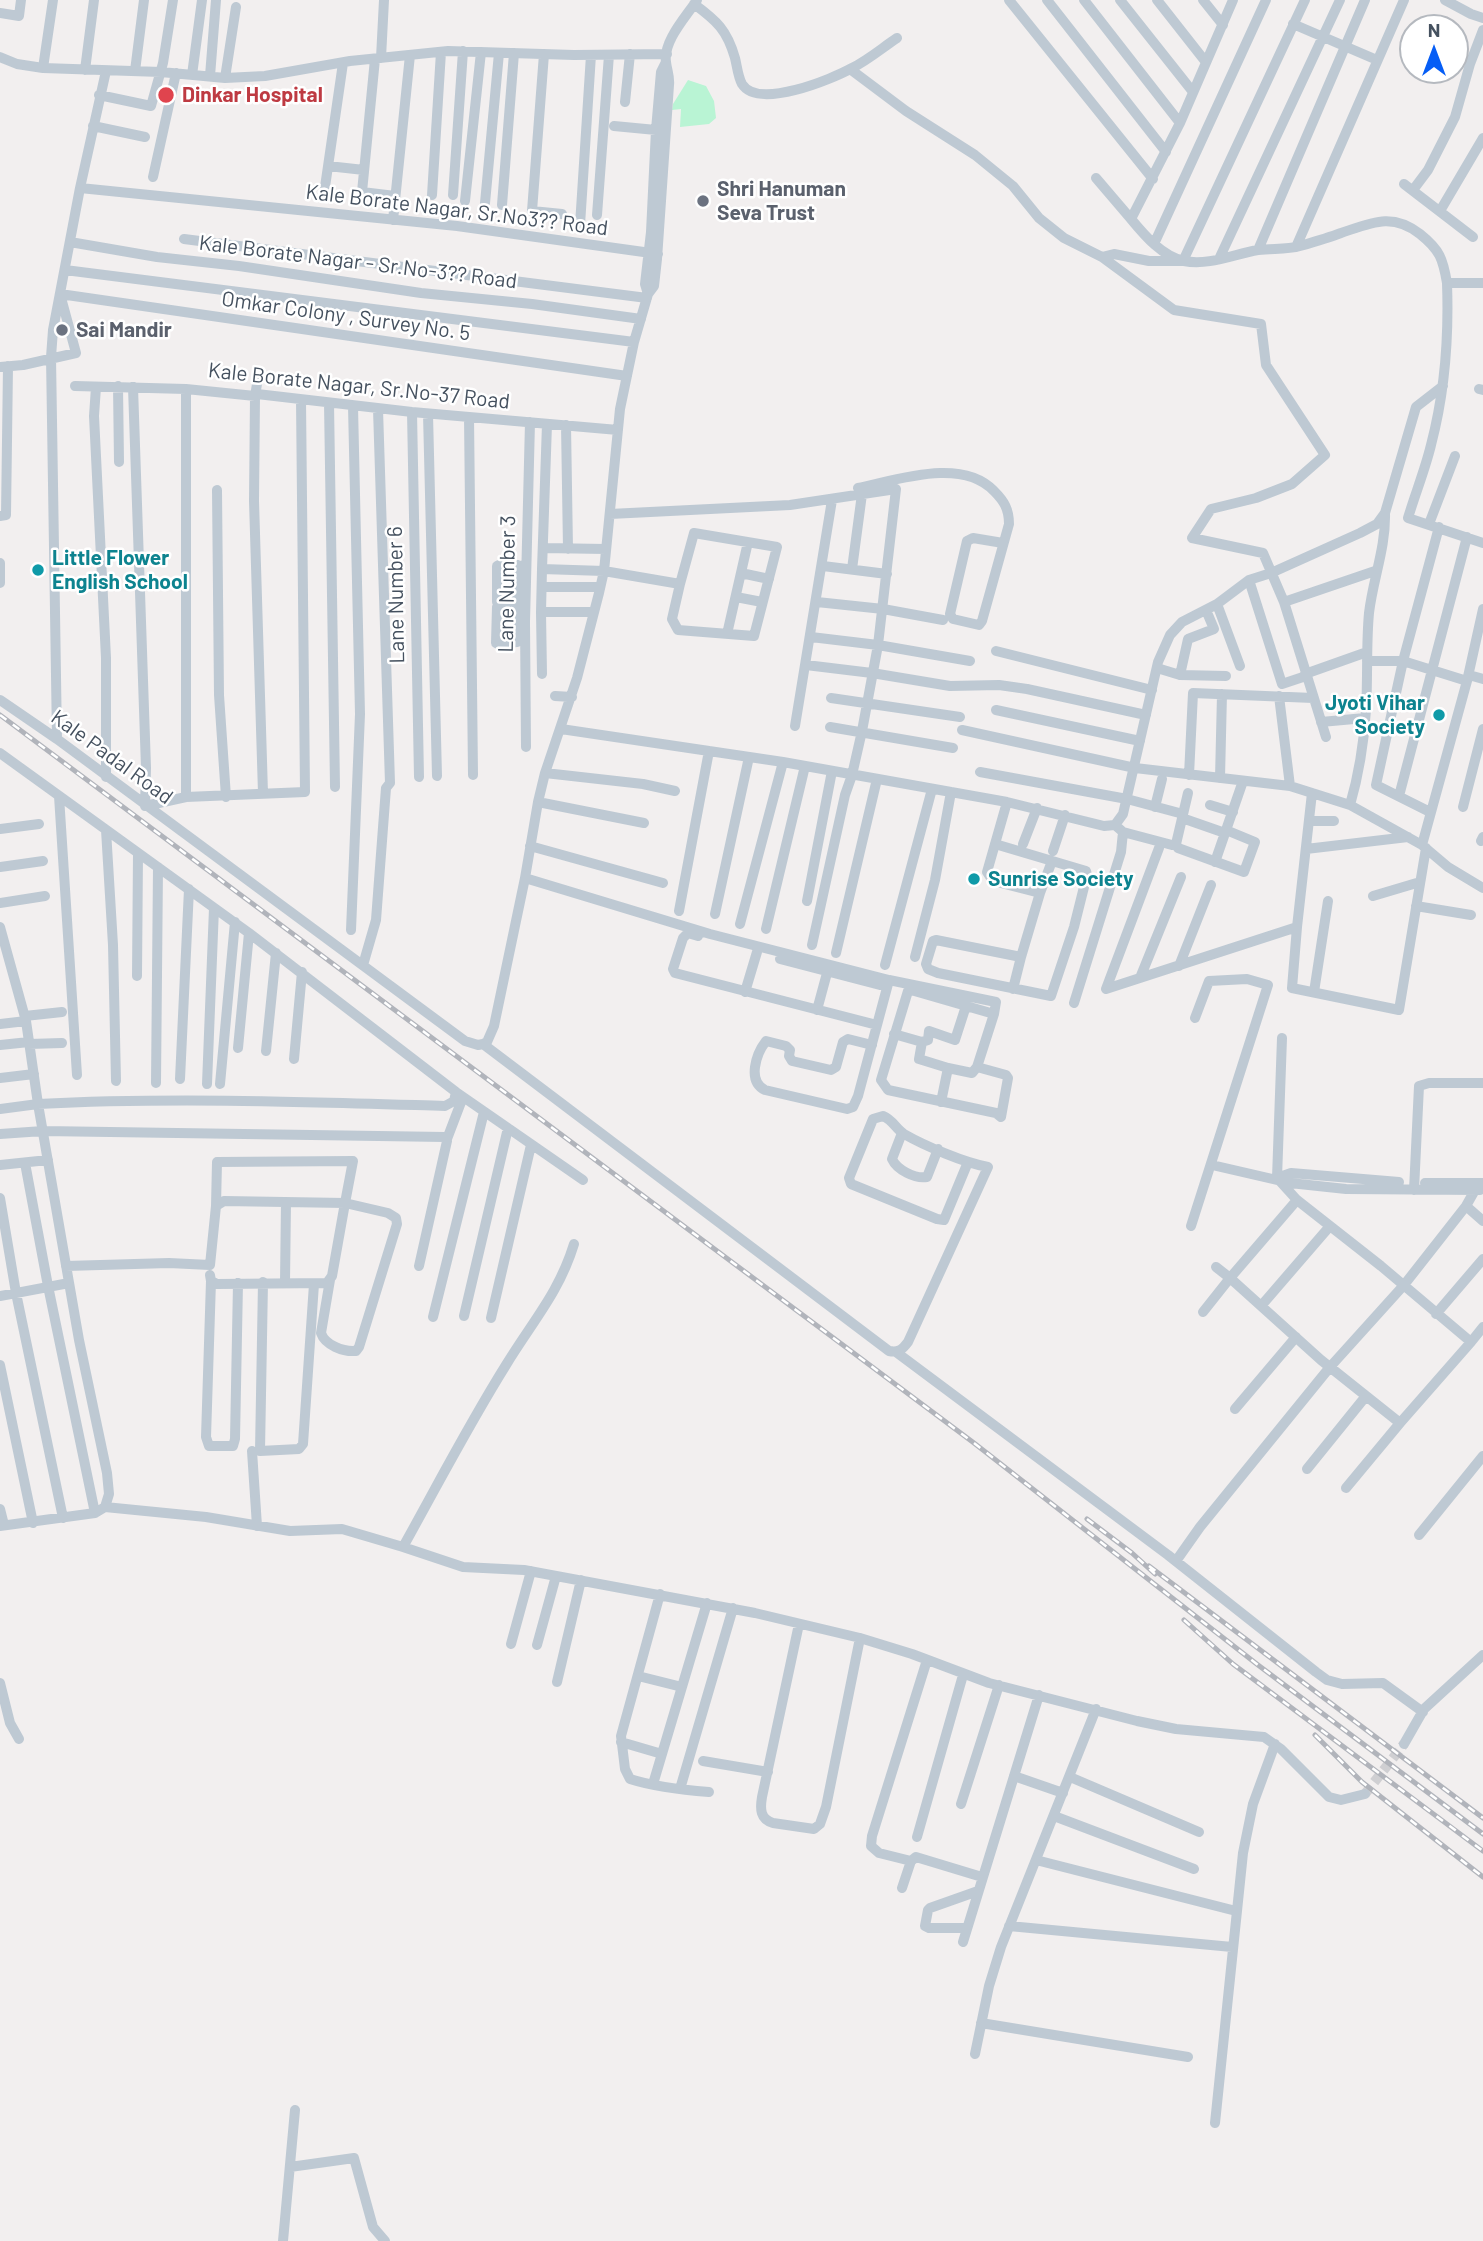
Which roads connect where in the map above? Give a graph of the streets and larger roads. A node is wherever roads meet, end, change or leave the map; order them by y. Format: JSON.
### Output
{"nodes":[{"id":1,"x":20,"y":0,"type":"edge"},
{"id":2,"x":53,"y":0,"type":"edge"},
{"id":3,"x":94,"y":0,"type":"edge"},
{"id":4,"x":145,"y":0,"type":"edge"},
{"id":5,"x":173,"y":0,"type":"edge"},
{"id":6,"x":202,"y":0,"type":"edge"},
{"id":7,"x":216,"y":0,"type":"edge"},
{"id":8,"x":384,"y":0,"type":"edge"},
{"id":9,"x":1009,"y":0,"type":"edge"},
{"id":10,"x":1047,"y":0,"type":"edge"},
{"id":11,"x":1084,"y":0,"type":"edge"},
{"id":12,"x":1120,"y":0,"type":"edge"},
{"id":13,"x":1157,"y":0,"type":"edge"},
{"id":14,"x":1203,"y":0,"type":"edge"},
{"id":15,"x":1233,"y":0,"type":"edge"},
{"id":16,"x":1266,"y":0,"type":"edge"},
{"id":17,"x":1305,"y":0,"type":"edge"},
{"id":18,"x":1340,"y":0,"type":"edge"},
{"id":19,"x":1365,"y":0,"type":"edge"},
{"id":20,"x":1405,"y":0,"type":"edge"},
{"id":21,"x":1445,"y":0,"type":"edge"},
{"id":22,"x":696,"y":2,"type":"edge"},
{"id":23,"x":236,"y":7,"type":"dead end"},
{"id":24,"x":0,"y":13,"type":"edge"},
{"id":25,"x":1483,"y":18,"type":"edge"},
{"id":26,"x":1293,"y":24,"type":"junction"},
{"id":27,"x":1223,"y":25,"type":"junction"},
{"id":28,"x":1483,"y":30,"type":"edge"},
{"id":29,"x":1321,"y":37,"type":"junction"},
{"id":30,"x":897,"y":38,"type":"dead end"},
{"id":31,"x":1345,"y":47,"type":"junction"},
{"id":32,"x":463,"y":51,"type":"junction"},
{"id":33,"x":441,"y":52,"type":"junction"},
{"id":34,"x":481,"y":52,"type":"junction"},
{"id":35,"x":499,"y":53,"type":"junction"},
{"id":36,"x":513,"y":53,"type":"junction"},
{"id":37,"x":544,"y":54,"type":"junction"},
{"id":38,"x":630,"y":54,"type":"junction"},
{"id":39,"x":410,"y":55,"type":"junction"},
{"id":40,"x":591,"y":55,"type":"junction"},
{"id":41,"x":609,"y":55,"type":"junction"},
{"id":42,"x":0,"y":57,"type":"edge"},
{"id":43,"x":378,"y":58,"type":"junction"},
{"id":44,"x":666,"y":58,"type":"junction"},
{"id":45,"x":1377,"y":60,"type":"junction"},
{"id":46,"x":1205,"y":61,"type":"junction"},
{"id":47,"x":343,"y":63,"type":"junction"},
{"id":48,"x":43,"y":68,"type":"junction"},
{"id":49,"x":850,"y":69,"type":"junction"},
{"id":50,"x":85,"y":70,"type":"junction"},
{"id":51,"x":106,"y":71,"type":"junction"},
{"id":52,"x":135,"y":71,"type":"junction"},
{"id":53,"x":161,"y":72,"type":"junction"},
{"id":54,"x":176,"y":73,"type":"junction"},
{"id":55,"x":192,"y":75,"type":"junction"},
{"id":56,"x":210,"y":76,"type":"junction"},
{"id":57,"x":225,"y":78,"type":"junction"},
{"id":58,"x":1193,"y":92,"type":"junction"},
{"id":59,"x":99,"y":95,"type":"junction"},
{"id":60,"x":625,"y":102,"type":"dead end"},
{"id":61,"x":1180,"y":123,"type":"junction"},
{"id":62,"x":93,"y":126,"type":"junction"},
{"id":63,"x":614,"y":127,"type":"dead end"},
{"id":64,"x":656,"y":130,"type":"junction"},
{"id":65,"x":145,"y":137,"type":"dead end"},
{"id":66,"x":1483,"y":138,"type":"edge"},
{"id":67,"x":1166,"y":152,"type":"junction"},
{"id":68,"x":328,"y":166,"type":"junction"},
{"id":69,"x":364,"y":170,"type":"junction"},
{"id":70,"x":659,"y":170,"type":"junction"},
{"id":71,"x":153,"y":177,"type":"dead end"},
{"id":72,"x":1096,"y":178,"type":"dead end"},
{"id":73,"x":1153,"y":179,"type":"junction"},
{"id":74,"x":325,"y":187,"type":"dead end"},
{"id":75,"x":80,"y":188,"type":"junction"},
{"id":76,"x":432,"y":195,"type":"dead end"},
{"id":77,"x":453,"y":195,"type":"dead end"},
{"id":78,"x":395,"y":196,"type":"junction"},
{"id":79,"x":465,"y":201,"type":"dead end"},
{"id":80,"x":485,"y":203,"type":"dead end"},
{"id":81,"x":502,"y":205,"type":"dead end"},
{"id":82,"x":1440,"y":211,"type":"junction"},
{"id":83,"x":562,"y":214,"type":"dead end"},
{"id":84,"x":597,"y":215,"type":"dead end"},
{"id":85,"x":1131,"y":219,"type":"junction"},
{"id":86,"x":393,"y":220,"type":"junction"},
{"id":87,"x":580,"y":225,"type":"dead end"},
{"id":88,"x":1473,"y":237,"type":"dead end"},
{"id":89,"x":184,"y":239,"type":"dead end"},
{"id":90,"x":70,"y":242,"type":"junction"},
{"id":91,"x":1154,"y":244,"type":"junction"},
{"id":92,"x":1296,"y":247,"type":"junction"},
{"id":93,"x":1258,"y":250,"type":"junction"},
{"id":94,"x":653,"y":254,"type":"junction"},
{"id":95,"x":1102,"y":257,"type":"junction"},
{"id":96,"x":1219,"y":259,"type":"junction"},
{"id":97,"x":1183,"y":261,"type":"junction"},
{"id":98,"x":65,"y":270,"type":"junction"},
{"id":99,"x":1483,"y":283,"type":"edge"},
{"id":100,"x":1447,"y":284,"type":"junction"},
{"id":101,"x":60,"y":295,"type":"junction"},
{"id":102,"x":647,"y":296,"type":"junction"},
{"id":103,"x":641,"y":319,"type":"junction"},
{"id":104,"x":634,"y":342,"type":"junction"},
{"id":105,"x":51,"y":357,"type":"junction"},
{"id":106,"x":4,"y":367,"type":"edge"},
{"id":107,"x":259,"y":372,"type":"dead end"},
{"id":108,"x":627,"y":376,"type":"junction"},
{"id":109,"x":75,"y":386,"type":"dead end"},
{"id":110,"x":118,"y":386,"type":"junction"},
{"id":111,"x":1443,"y":386,"type":"junction"},
{"id":112,"x":96,"y":387,"type":"junction"},
{"id":113,"x":134,"y":387,"type":"junction"},
{"id":114,"x":186,"y":389,"type":"junction"},
{"id":115,"x":254,"y":396,"type":"junction"},
{"id":116,"x":301,"y":400,"type":"junction"},
{"id":117,"x":329,"y":403,"type":"junction"},
{"id":118,"x":353,"y":406,"type":"junction"},
{"id":119,"x":378,"y":409,"type":"junction"},
{"id":120,"x":412,"y":412,"type":"junction"},
{"id":121,"x":428,"y":414,"type":"junction"},
{"id":122,"x":469,"y":417,"type":"junction"},
{"id":123,"x":530,"y":422,"type":"junction"},
{"id":124,"x":547,"y":424,"type":"junction"},
{"id":125,"x":566,"y":425,"type":"junction"},
{"id":126,"x":618,"y":430,"type":"junction"},
{"id":127,"x":1455,"y":456,"type":"dead end"},
{"id":128,"x":119,"y":462,"type":"dead end"},
{"id":129,"x":217,"y":490,"type":"dead end"},
{"id":130,"x":862,"y":494,"type":"junction"},
{"id":131,"x":832,"y":500,"type":"junction"},
{"id":132,"x":802,"y":503,"type":"junction"},
{"id":133,"x":1385,"y":513,"type":"junction"},
{"id":134,"x":610,"y":514,"type":"junction"},
{"id":135,"x":0,"y":516,"type":"edge"},
{"id":136,"x":1434,"y":525,"type":"junction"},
{"id":137,"x":1467,"y":537,"type":"junction"},
{"id":138,"x":748,"y":542,"type":"junction"},
{"id":139,"x":1003,"y":543,"type":"junction"},
{"id":140,"x":1483,"y":543,"type":"edge"},
{"id":141,"x":543,"y":548,"type":"junction"},
{"id":142,"x":568,"y":548,"type":"junction"},
{"id":143,"x":606,"y":549,"type":"junction"},
{"id":144,"x":0,"y":562,"type":"edge"},
{"id":145,"x":823,"y":566,"type":"junction"},
{"id":146,"x":542,"y":569,"type":"junction"},
{"id":147,"x":852,"y":569,"type":"junction"},
{"id":148,"x":604,"y":571,"type":"junction"},
{"id":149,"x":1375,"y":571,"type":"junction"},
{"id":150,"x":741,"y":573,"type":"junction"},
{"id":151,"x":1271,"y":573,"type":"junction"},
{"id":152,"x":887,"y":574,"type":"junction"},
{"id":153,"x":769,"y":579,"type":"junction"},
{"id":154,"x":1249,"y":580,"type":"junction"},
{"id":155,"x":0,"y":583,"type":"edge"},
{"id":156,"x":680,"y":584,"type":"junction"},
{"id":157,"x":547,"y":587,"type":"dead end"},
{"id":158,"x":600,"y":587,"type":"junction"},
{"id":159,"x":736,"y":597,"type":"junction"},
{"id":160,"x":1284,"y":602,"type":"junction"},
{"id":161,"x":762,"y":603,"type":"junction"},
{"id":162,"x":817,"y":603,"type":"junction"},
{"id":163,"x":1217,"y":604,"type":"junction"},
{"id":164,"x":1483,"y":609,"type":"edge"},
{"id":165,"x":883,"y":610,"type":"junction"},
{"id":166,"x":1206,"y":610,"type":"junction"},
{"id":167,"x":541,"y":612,"type":"junction"},
{"id":168,"x":594,"y":612,"type":"junction"},
{"id":169,"x":943,"y":620,"type":"dead end"},
{"id":170,"x":727,"y":634,"type":"junction"},
{"id":171,"x":811,"y":637,"type":"junction"},
{"id":172,"x":878,"y":645,"type":"junction"},
{"id":173,"x":996,"y":651,"type":"dead end"},
{"id":174,"x":1367,"y":656,"type":"junction"},
{"id":175,"x":970,"y":661,"type":"dead end"},
{"id":176,"x":1404,"y":662,"type":"junction"},
{"id":177,"x":806,"y":665,"type":"junction"},
{"id":178,"x":1240,"y":666,"type":"dead end"},
{"id":179,"x":1157,"y":668,"type":"junction"},
{"id":180,"x":1434,"y":670,"type":"junction"},
{"id":181,"x":872,"y":673,"type":"junction"},
{"id":182,"x":542,"y":674,"type":"dead end"},
{"id":183,"x":1180,"y":675,"type":"junction"},
{"id":184,"x":1306,"y":675,"type":"junction"},
{"id":185,"x":1226,"y":676,"type":"dead end"},
{"id":186,"x":1468,"y":678,"type":"junction"},
{"id":187,"x":1483,"y":679,"type":"edge"},
{"id":188,"x":1001,"y":685,"type":"junction"},
{"id":189,"x":1152,"y":690,"type":"junction"},
{"id":190,"x":1222,"y":694,"type":"junction"},
{"id":191,"x":555,"y":696,"type":"dead end"},
{"id":192,"x":1279,"y":696,"type":"junction"},
{"id":193,"x":572,"y":697,"type":"junction"},
{"id":194,"x":831,"y":698,"type":"dead end"},
{"id":195,"x":1313,"y":698,"type":"junction"},
{"id":196,"x":0,"y":701,"type":"edge"},
{"id":197,"x":866,"y":704,"type":"junction"},
{"id":198,"x":1146,"y":715,"type":"junction"},
{"id":199,"x":960,"y":717,"type":"dead end"},
{"id":200,"x":1365,"y":719,"type":"junction"},
{"id":201,"x":1321,"y":722,"type":"junction"},
{"id":202,"x":795,"y":726,"type":"dead end"},
{"id":203,"x":830,"y":727,"type":"dead end"},
{"id":204,"x":561,"y":729,"type":"junction"},
{"id":205,"x":962,"y":730,"type":"dead end"},
{"id":206,"x":1483,"y":730,"type":"edge"},
{"id":207,"x":862,"y":731,"type":"junction"},
{"id":208,"x":1326,"y":737,"type":"dead end"},
{"id":209,"x":57,"y":739,"type":"junction"},
{"id":210,"x":1140,"y":741,"type":"junction"},
{"id":211,"x":526,"y":747,"type":"dead end"},
{"id":212,"x":953,"y":748,"type":"dead end"},
{"id":213,"x":709,"y":751,"type":"junction"},
{"id":214,"x":0,"y":753,"type":"edge"},
{"id":215,"x":749,"y":757,"type":"junction"},
{"id":216,"x":783,"y":762,"type":"junction"},
{"id":217,"x":805,"y":766,"type":"junction"},
{"id":218,"x":1135,"y":768,"type":"junction"},
{"id":219,"x":832,"y":771,"type":"junction"},
{"id":220,"x":980,"y":772,"type":"dead end"},
{"id":221,"x":545,"y":773,"type":"junction"},
{"id":222,"x":473,"y":775,"type":"dead end"},
{"id":223,"x":852,"y":775,"type":"junction"},
{"id":224,"x":1189,"y":775,"type":"junction"},
{"id":225,"x":436,"y":776,"type":"dead end"},
{"id":226,"x":106,"y":777,"type":"junction"},
{"id":227,"x":419,"y":777,"type":"dead end"},
{"id":228,"x":1220,"y":778,"type":"junction"},
{"id":229,"x":877,"y":779,"type":"junction"},
{"id":230,"x":1162,"y":779,"type":"dead end"},
{"id":231,"x":1243,"y":781,"type":"junction"},
{"id":232,"x":1290,"y":786,"type":"junction"},
{"id":233,"x":335,"y":787,"type":"dead end"},
{"id":234,"x":932,"y":789,"type":"junction"},
{"id":235,"x":675,"y":791,"type":"dead end"},
{"id":236,"x":951,"y":792,"type":"junction"},
{"id":237,"x":263,"y":793,"type":"junction"},
{"id":238,"x":1188,"y":793,"type":"dead end"},
{"id":239,"x":1312,"y":793,"type":"junction"},
{"id":240,"x":59,"y":796,"type":"junction"},
{"id":241,"x":1399,"y":796,"type":"junction"},
{"id":242,"x":186,"y":797,"type":"junction"},
{"id":243,"x":226,"y":797,"type":"junction"},
{"id":244,"x":1127,"y":799,"type":"junction"},
{"id":245,"x":538,"y":802,"type":"junction"},
{"id":246,"x":1007,"y":802,"type":"junction"},
{"id":247,"x":1210,"y":805,"type":"dead end"},
{"id":248,"x":1350,"y":805,"type":"junction"},
{"id":249,"x":145,"y":806,"type":"junction"},
{"id":250,"x":1155,"y":807,"type":"junction"},
{"id":251,"x":1463,"y":807,"type":"dead end"},
{"id":252,"x":1037,"y":808,"type":"junction"},
{"id":253,"x":1233,"y":812,"type":"junction"},
{"id":254,"x":1430,"y":812,"type":"junction"},
{"id":255,"x":1065,"y":815,"type":"junction"},
{"id":256,"x":1183,"y":816,"type":"junction"},
{"id":257,"x":1309,"y":821,"type":"junction"},
{"id":258,"x":1334,"y":821,"type":"dead end"},
{"id":259,"x":644,"y":823,"type":"dead end"},
{"id":260,"x":39,"y":824,"type":"dead end"},
{"id":261,"x":0,"y":829,"type":"edge"},
{"id":262,"x":1119,"y":829,"type":"junction"},
{"id":263,"x":106,"y":830,"type":"junction"},
{"id":264,"x":1226,"y":832,"type":"junction"},
{"id":265,"x":1408,"y":837,"type":"junction"},
{"id":266,"x":995,"y":844,"type":"junction"},
{"id":267,"x":1023,"y":844,"type":"dead end"},
{"id":268,"x":1172,"y":845,"type":"dead end"},
{"id":269,"x":530,"y":846,"type":"junction"},
{"id":270,"x":1424,"y":846,"type":"junction"},
{"id":271,"x":1159,"y":848,"type":"dead end"},
{"id":272,"x":1306,"y":849,"type":"junction"},
{"id":273,"x":138,"y":853,"type":"junction"},
{"id":274,"x":1052,"y":856,"type":"junction"},
{"id":275,"x":43,"y":861,"type":"dead end"},
{"id":276,"x":1215,"y":862,"type":"junction"},
{"id":277,"x":0,"y":867,"type":"edge"},
{"id":278,"x":158,"y":867,"type":"junction"},
{"id":279,"x":1181,"y":877,"type":"dead end"},
{"id":280,"x":525,"y":878,"type":"junction"},
{"id":281,"x":1420,"y":882,"type":"junction"},
{"id":282,"x":663,"y":883,"type":"dead end"},
{"id":283,"x":1211,"y":885,"type":"dead end"},
{"id":284,"x":1483,"y":888,"type":"edge"},
{"id":285,"x":189,"y":890,"type":"junction"},
{"id":286,"x":1040,"y":893,"type":"junction"},
{"id":287,"x":45,"y":896,"type":"dead end"},
{"id":288,"x":1373,"y":896,"type":"dead end"},
{"id":289,"x":807,"y":901,"type":"dead end"},
{"id":290,"x":1328,"y":901,"type":"dead end"},
{"id":291,"x":0,"y":903,"type":"edge"},
{"id":292,"x":1416,"y":906,"type":"junction"},
{"id":293,"x":214,"y":908,"type":"junction"},
{"id":294,"x":679,"y":911,"type":"dead end"},
{"id":295,"x":715,"y":914,"type":"dead end"},
{"id":296,"x":1471,"y":915,"type":"dead end"},
{"id":297,"x":234,"y":922,"type":"junction"},
{"id":298,"x":740,"y":924,"type":"dead end"},
{"id":299,"x":0,"y":926,"type":"edge"},
{"id":300,"x":1297,"y":927,"type":"junction"},
{"id":301,"x":766,"y":929,"type":"dead end"},
{"id":302,"x":351,"y":930,"type":"dead end"},
{"id":303,"x":696,"y":932,"type":"junction"},
{"id":304,"x":249,"y":933,"type":"junction"},
{"id":305,"x":812,"y":945,"type":"dead end"},
{"id":306,"x":757,"y":952,"type":"junction"},
{"id":307,"x":276,"y":953,"type":"junction"},
{"id":308,"x":836,"y":953,"type":"dead end"},
{"id":309,"x":915,"y":957,"type":"dead end"},
{"id":310,"x":1021,"y":957,"type":"junction"},
{"id":311,"x":363,"y":965,"type":"junction"},
{"id":312,"x":885,"y":965,"type":"dead end"},
{"id":313,"x":1179,"y":967,"type":"junction"},
{"id":314,"x":302,"y":972,"type":"junction"},
{"id":315,"x":827,"y":973,"type":"junction"},
{"id":316,"x":137,"y":976,"type":"dead end"},
{"id":317,"x":1140,"y":978,"type":"junction"},
{"id":318,"x":888,"y":983,"type":"junction"},
{"id":319,"x":1013,"y":989,"type":"junction"},
{"id":320,"x":745,"y":992,"type":"junction"},
{"id":321,"x":1314,"y":992,"type":"junction"},
{"id":322,"x":1074,"y":1003,"type":"dead end"},
{"id":323,"x":966,"y":1006,"type":"junction"},
{"id":324,"x":817,"y":1010,"type":"junction"},
{"id":325,"x":62,"y":1012,"type":"dead end"},
{"id":326,"x":994,"y":1014,"type":"junction"},
{"id":327,"x":25,"y":1018,"type":"junction"},
{"id":328,"x":1195,"y":1018,"type":"dead end"},
{"id":329,"x":0,"y":1024,"type":"edge"},
{"id":330,"x":877,"y":1025,"type":"junction"},
{"id":331,"x":894,"y":1034,"type":"junction"},
{"id":332,"x":1282,"y":1038,"type":"dead end"},
{"id":333,"x":922,"y":1042,"type":"junction"},
{"id":334,"x":29,"y":1043,"type":"junction"},
{"id":335,"x":62,"y":1043,"type":"dead end"},
{"id":336,"x":483,"y":1044,"type":"junction"},
{"id":337,"x":0,"y":1045,"type":"edge"},
{"id":338,"x":872,"y":1045,"type":"junction"},
{"id":339,"x":238,"y":1048,"type":"dead end"},
{"id":340,"x":266,"y":1051,"type":"dead end"},
{"id":341,"x":295,"y":1059,"type":"dead end"},
{"id":342,"x":977,"y":1067,"type":"junction"},
{"id":343,"x":948,"y":1068,"type":"junction"},
{"id":344,"x":34,"y":1074,"type":"junction"},
{"id":345,"x":77,"y":1075,"type":"dead end"},
{"id":346,"x":0,"y":1078,"type":"edge"},
{"id":347,"x":180,"y":1079,"type":"dead end"},
{"id":348,"x":116,"y":1082,"type":"dead end"},
{"id":349,"x":156,"y":1083,"type":"dead end"},
{"id":350,"x":1483,"y":1083,"type":"edge"},
{"id":351,"x":207,"y":1084,"type":"dead end"},
{"id":352,"x":220,"y":1084,"type":"dead end"},
{"id":353,"x":460,"y":1095,"type":"junction"},
{"id":354,"x":941,"y":1102,"type":"junction"},
{"id":355,"x":38,"y":1104,"type":"junction"},
{"id":356,"x":0,"y":1109,"type":"edge"},
{"id":357,"x":484,"y":1112,"type":"junction"},
{"id":358,"x":508,"y":1128,"type":"junction"},
{"id":359,"x":43,"y":1131,"type":"junction"},
{"id":360,"x":902,"y":1133,"type":"junction"},
{"id":361,"x":0,"y":1134,"type":"edge"},
{"id":362,"x":447,"y":1139,"type":"junction"},
{"id":363,"x":531,"y":1145,"type":"junction"},
{"id":364,"x":938,"y":1149,"type":"junction"},
{"id":365,"x":48,"y":1160,"type":"junction"},
{"id":366,"x":968,"y":1162,"type":"junction"},
{"id":367,"x":25,"y":1163,"type":"junction"},
{"id":368,"x":0,"y":1166,"type":"edge"},
{"id":369,"x":1212,"y":1166,"type":"junction"},
{"id":370,"x":1277,"y":1178,"type":"junction"},
{"id":371,"x":583,"y":1180,"type":"dead end"},
{"id":372,"x":1414,"y":1186,"type":"junction"},
{"id":373,"x":1480,"y":1187,"type":"edge"},
{"id":374,"x":0,"y":1198,"type":"edge"},
{"id":375,"x":1297,"y":1200,"type":"junction"},
{"id":376,"x":286,"y":1202,"type":"junction"},
{"id":377,"x":345,"y":1203,"type":"junction"},
{"id":378,"x":216,"y":1206,"type":"junction"},
{"id":379,"x":1466,"y":1206,"type":"junction"},
{"id":380,"x":1483,"y":1221,"type":"edge"},
{"id":381,"x":1191,"y":1226,"type":"dead end"},
{"id":382,"x":1330,"y":1226,"type":"junction"},
{"id":383,"x":574,"y":1244,"type":"dead end"},
{"id":384,"x":1483,"y":1259,"type":"edge"},
{"id":385,"x":210,"y":1265,"type":"junction"},
{"id":386,"x":66,"y":1266,"type":"junction"},
{"id":387,"x":419,"y":1266,"type":"dead end"},
{"id":388,"x":1216,"y":1267,"type":"dead end"},
{"id":389,"x":1230,"y":1279,"type":"junction"},
{"id":390,"x":330,"y":1280,"type":"junction"},
{"id":391,"x":211,"y":1281,"type":"junction"},
{"id":392,"x":262,"y":1282,"type":"junction"},
{"id":393,"x":285,"y":1282,"type":"junction"},
{"id":394,"x":69,"y":1283,"type":"junction"},
{"id":395,"x":238,"y":1283,"type":"junction"},
{"id":396,"x":314,"y":1284,"type":"junction"},
{"id":397,"x":1404,"y":1285,"type":"junction"},
{"id":398,"x":48,"y":1286,"type":"junction"},
{"id":399,"x":16,"y":1293,"type":"junction"},
{"id":400,"x":0,"y":1296,"type":"edge"},
{"id":401,"x":1261,"y":1306,"type":"junction"},
{"id":402,"x":1203,"y":1312,"type":"dead end"},
{"id":403,"x":1436,"y":1314,"type":"junction"},
{"id":404,"x":464,"y":1316,"type":"dead end"},
{"id":405,"x":433,"y":1317,"type":"dead end"},
{"id":406,"x":491,"y":1318,"type":"dead end"},
{"id":407,"x":317,"y":1326,"type":"junction"},
{"id":408,"x":1483,"y":1327,"type":"edge"},
{"id":409,"x":1296,"y":1337,"type":"junction"},
{"id":410,"x":1471,"y":1342,"type":"junction"},
{"id":411,"x":896,"y":1352,"type":"junction"},
{"id":412,"x":0,"y":1365,"type":"edge"},
{"id":413,"x":1330,"y":1367,"type":"junction"},
{"id":414,"x":1366,"y":1396,"type":"junction"},
{"id":415,"x":1235,"y":1409,"type":"dead end"},
{"id":416,"x":1400,"y":1423,"type":"junction"},
{"id":417,"x":252,"y":1451,"type":"dead end"},
{"id":418,"x":1483,"y":1456,"type":"edge"},
{"id":419,"x":1307,"y":1469,"type":"dead end"},
{"id":420,"x":1346,"y":1488,"type":"dead end"},
{"id":421,"x":105,"y":1507,"type":"junction"},
{"id":422,"x":0,"y":1508,"type":"edge"},
{"id":423,"x":94,"y":1513,"type":"junction"},
{"id":424,"x":63,"y":1518,"type":"junction"},
{"id":425,"x":33,"y":1522,"type":"junction"},
{"id":426,"x":2,"y":1526,"type":"edge"},
{"id":427,"x":257,"y":1526,"type":"junction"},
{"id":428,"x":1419,"y":1535,"type":"dead end"},
{"id":429,"x":403,"y":1547,"type":"junction"},
{"id":430,"x":1176,"y":1561,"type":"junction"},
{"id":431,"x":531,"y":1571,"type":"junction"},
{"id":432,"x":556,"y":1576,"type":"junction"},
{"id":433,"x":581,"y":1580,"type":"junction"},
{"id":434,"x":660,"y":1594,"type":"junction"},
{"id":435,"x":707,"y":1603,"type":"junction"},
{"id":436,"x":733,"y":1608,"type":"junction"},
{"id":437,"x":799,"y":1624,"type":"junction"},
{"id":438,"x":860,"y":1638,"type":"junction"},
{"id":439,"x":511,"y":1644,"type":"dead end"},
{"id":440,"x":537,"y":1645,"type":"dead end"},
{"id":441,"x":1483,"y":1655,"type":"edge"},
{"id":442,"x":927,"y":1660,"type":"junction"},
{"id":443,"x":964,"y":1675,"type":"junction"},
{"id":444,"x":638,"y":1676,"type":"junction"},
{"id":445,"x":557,"y":1682,"type":"dead end"},
{"id":446,"x":0,"y":1683,"type":"edge"},
{"id":447,"x":999,"y":1685,"type":"junction"},
{"id":448,"x":682,"y":1687,"type":"junction"},
{"id":449,"x":1039,"y":1695,"type":"junction"},
{"id":450,"x":1096,"y":1709,"type":"junction"},
{"id":451,"x":1423,"y":1712,"type":"junction"},
{"id":452,"x":19,"y":1739,"type":"dead end"},
{"id":453,"x":621,"y":1742,"type":"junction"},
{"id":454,"x":1275,"y":1744,"type":"junction"},
{"id":455,"x":1404,"y":1744,"type":"tunnel mouth"},
{"id":456,"x":662,"y":1754,"type":"junction"},
{"id":457,"x":703,"y":1761,"type":"dead end"},
{"id":458,"x":768,"y":1772,"type":"junction"},
{"id":459,"x":1014,"y":1776,"type":"junction"},
{"id":460,"x":1070,"y":1777,"type":"junction"},
{"id":461,"x":653,"y":1784,"type":"junction"},
{"id":462,"x":680,"y":1790,"type":"junction"},
{"id":463,"x":709,"y":1792,"type":"dead end"},
{"id":464,"x":1063,"y":1793,"type":"junction"},
{"id":465,"x":1365,"y":1794,"type":"dead end"},
{"id":466,"x":961,"y":1804,"type":"dead end"},
{"id":467,"x":1055,"y":1816,"type":"junction"},
{"id":468,"x":1199,"y":1832,"type":"dead end"},
{"id":469,"x":917,"y":1838,"type":"dead end"},
{"id":470,"x":1036,"y":1860,"type":"junction"},
{"id":471,"x":911,"y":1861,"type":"junction"},
{"id":472,"x":1194,"y":1869,"type":"dead end"},
{"id":473,"x":982,"y":1877,"type":"junction"},
{"id":474,"x":902,"y":1888,"type":"dead end"},
{"id":475,"x":978,"y":1891,"type":"junction"},
{"id":476,"x":1236,"y":1912,"type":"junction"},
{"id":477,"x":1009,"y":1926,"type":"junction"},
{"id":478,"x":967,"y":1928,"type":"junction"},
{"id":479,"x":963,"y":1942,"type":"dead end"},
{"id":480,"x":1232,"y":1947,"type":"junction"},
{"id":481,"x":981,"y":2023,"type":"junction"},
{"id":482,"x":975,"y":2053,"type":"dead end"},
{"id":483,"x":1188,"y":2057,"type":"dead end"},
{"id":484,"x":295,"y":2110,"type":"dead end"},
{"id":485,"x":1215,"y":2123,"type":"dead end"},
{"id":486,"x":290,"y":2167,"type":"junction"},
{"id":487,"x":283,"y":2241,"type":"edge"},
{"id":488,"x":385,"y":2241,"type":"edge"}],
"edges":[{"from":1,"to":24,"type":"street"},
{"from":2,"to":48,"type":"street"},
{"from":3,"to":50,"type":"street"},
{"from":4,"to":52,"type":"street"},
{"from":5,"to":53,"type":"street"},
{"from":6,"to":55,"type":"street"},
{"from":7,"to":56,"type":"street"},
{"from":8,"to":43,"type":"street"},
{"from":9,"to":73,"type":"street"},
{"from":10,"to":67,"type":"street"},
{"from":11,"to":61,"type":"street"},
{"from":12,"to":58,"type":"street"},
{"from":13,"to":46,"type":"street"},
{"from":14,"to":27,"type":"street"},
{"from":15,"to":27,"type":"street"},
{"from":16,"to":91,"type":"street"},
{"from":17,"to":26,"type":"street"},
{"from":18,"to":29,"type":"street"},
{"from":19,"to":31,"type":"street"},
{"from":20,"to":45,"type":"street"},
{"from":21,"to":25,"type":"street"},
{"from":22,"to":44,"type":"street"},
{"from":22,"to":49,"type":"street"},
{"from":23,"to":57,"type":"street"},
{"from":26,"to":29,"type":"street"},
{"from":26,"to":97,"type":"street"},
{"from":27,"to":46,"type":"street"},
{"from":28,"to":82,"type":"street"},
{"from":29,"to":31,"type":"street"},
{"from":29,"to":96,"type":"street"},
{"from":30,"to":49,"type":"street"},
{"from":31,"to":45,"type":"street"},
{"from":31,"to":93,"type":"street"},
{"from":32,"to":33,"type":"street"},
{"from":32,"to":34,"type":"street"},
{"from":32,"to":77,"type":"street"},
{"from":33,"to":39,"type":"street"},
{"from":33,"to":76,"type":"street"},
{"from":34,"to":35,"type":"street"},
{"from":34,"to":79,"type":"street"},
{"from":35,"to":36,"type":"street"},
{"from":35,"to":80,"type":"street"},
{"from":36,"to":37,"type":"street"},
{"from":36,"to":81,"type":"street"},
{"from":37,"to":40,"type":"street"},
{"from":37,"to":83,"type":"street"},
{"from":38,"to":41,"type":"street"},
{"from":38,"to":44,"type":"street"},
{"from":38,"to":60,"type":"street"},
{"from":39,"to":43,"type":"street"},
{"from":39,"to":78,"type":"street"},
{"from":40,"to":41,"type":"street"},
{"from":40,"to":87,"type":"street"},
{"from":41,"to":84,"type":"street"},
{"from":42,"to":48,"type":"street"},
{"from":43,"to":47,"type":"street"},
{"from":43,"to":69,"type":"street"},
{"from":44,"to":64,"type":"street"},
{"from":44,"to":70,"type":"street"},
{"from":45,"to":92,"type":"street"},
{"from":46,"to":58,"type":"street"},
{"from":47,"to":57,"type":"street"},
{"from":47,"to":68,"type":"street"},
{"from":48,"to":50,"type":"street"},
{"from":49,"to":95,"type":"street"},
{"from":50,"to":51,"type":"street"},
{"from":51,"to":52,"type":"street"},
{"from":51,"to":59,"type":"street"},
{"from":52,"to":53,"type":"street"},
{"from":53,"to":54,"type":"street"},
{"from":53,"to":59,"type":"street"},
{"from":54,"to":55,"type":"street"},
{"from":54,"to":71,"type":"street"},
{"from":55,"to":56,"type":"street"},
{"from":56,"to":57,"type":"street"},
{"from":58,"to":61,"type":"street"},
{"from":59,"to":62,"type":"street"},
{"from":61,"to":67,"type":"street"},
{"from":62,"to":65,"type":"street"},
{"from":62,"to":75,"type":"street"},
{"from":63,"to":64,"type":"street"},
{"from":64,"to":70,"type":"street"},
{"from":66,"to":82,"type":"street"},
{"from":67,"to":73,"type":"street"},
{"from":68,"to":69,"type":"street"},
{"from":68,"to":74,"type":"street"},
{"from":69,"to":78,"type":"street"},
{"from":70,"to":94,"type":"street"},
{"from":72,"to":85,"type":"street"},
{"from":73,"to":85,"type":"street"},
{"from":75,"to":86,"type":"street","name":"Kale Borate Nagar, Sr.No3?? Road"},
{"from":75,"to":90,"type":"street"},
{"from":78,"to":86,"type":"street"},
{"from":82,"to":88,"type":"street"},
{"from":85,"to":91,"type":"street"},
{"from":86,"to":94,"type":"street","name":"Kale Borate Nagar, Sr.No3?? Road"},
{"from":89,"to":102,"type":"street"},
{"from":90,"to":98,"type":"street"},
{"from":90,"to":103,"type":"street","name":"Kale Borate Nagar - Sr.No-3?? Road"},
{"from":91,"to":97,"type":"street"},
{"from":92,"to":93,"type":"street"},
{"from":92,"to":100,"type":"street"},
{"from":93,"to":96,"type":"street"},
{"from":94,"to":102,"type":"street"},
{"from":95,"to":97,"type":"street"},
{"from":95,"to":151,"type":"street"},
{"from":96,"to":97,"type":"street"},
{"from":98,"to":101,"type":"street"},
{"from":98,"to":104,"type":"street"},
{"from":99,"to":100,"type":"street"},
{"from":100,"to":111,"type":"street"},
{"from":101,"to":105,"type":"street"},
{"from":101,"to":105,"type":"street"},
{"from":101,"to":108,"type":"street","name":"Omkar Colony , Survey No. 5"},
{"from":102,"to":103,"type":"street"},
{"from":103,"to":104,"type":"street"},
{"from":104,"to":108,"type":"street"},
{"from":105,"to":106,"type":"street"},
{"from":105,"to":209,"type":"street"},
{"from":106,"to":135,"type":"street"},
{"from":107,"to":115,"type":"street"},
{"from":108,"to":126,"type":"street"},
{"from":109,"to":112,"type":"street","name":"Kale Borate Nagar, Sr.No-37 Road"},
{"from":110,"to":112,"type":"street","name":"Kale Borate Nagar, Sr.No-37 Road"},
{"from":110,"to":113,"type":"street","name":"Kale Borate Nagar, Sr.No-37 Road"},
{"from":110,"to":128,"type":"street"},
{"from":111,"to":133,"type":"street"},
{"from":111,"to":136,"type":"street"},
{"from":112,"to":226,"type":"street"},
{"from":113,"to":114,"type":"street","name":"Kale Borate Nagar, Sr.No-37 Road"},
{"from":113,"to":249,"type":"street"},
{"from":114,"to":115,"type":"street","name":"Kale Borate Nagar, Sr.No-37 Road"},
{"from":114,"to":242,"type":"street"},
{"from":115,"to":116,"type":"street","name":"Kale Borate Nagar, Sr.No-37 Road"},
{"from":115,"to":237,"type":"street"},
{"from":116,"to":117,"type":"street","name":"Kale Borate Nagar, Sr.No-37 Road"},
{"from":116,"to":237,"type":"street"},
{"from":117,"to":118,"type":"street","name":"Kale Borate Nagar, Sr.No-37 Road"},
{"from":117,"to":233,"type":"street"},
{"from":118,"to":119,"type":"street","name":"Kale Borate Nagar, Sr.No-37 Road"},
{"from":118,"to":302,"type":"street"},
{"from":119,"to":120,"type":"street","name":"Kale Borate Nagar, Sr.No-37 Road"},
{"from":119,"to":311,"type":"street"},
{"from":120,"to":121,"type":"street","name":"Kale Borate Nagar, Sr.No-37 Road"},
{"from":120,"to":227,"type":"street","name":"Lane Number 6"},
{"from":121,"to":122,"type":"street","name":"Kale Borate Nagar, Sr.No-37 Road"},
{"from":121,"to":225,"type":"street"},
{"from":122,"to":123,"type":"street","name":"Kale Borate Nagar, Sr.No-37 Road"},
{"from":122,"to":222,"type":"street"},
{"from":123,"to":124,"type":"street","name":"Kale Borate Nagar, Sr.No-37 Road"},
{"from":123,"to":211,"type":"street","name":"Lane Number 3"},
{"from":124,"to":125,"type":"street","name":"Kale Borate Nagar, Sr.No-37 Road"},
{"from":124,"to":141,"type":"street"},
{"from":125,"to":126,"type":"street","name":"Kale Borate Nagar, Sr.No-37 Road"},
{"from":125,"to":142,"type":"street"},
{"from":126,"to":134,"type":"street"},
{"from":127,"to":136,"type":"street"},
{"from":129,"to":243,"type":"street"},
{"from":130,"to":131,"type":"street"},
{"from":130,"to":147,"type":"street"},
{"from":130,"to":152,"type":"street"},
{"from":131,"to":132,"type":"street"},
{"from":131,"to":145,"type":"street"},
{"from":132,"to":134,"type":"street"},
{"from":132,"to":139,"type":"street"},
{"from":133,"to":149,"type":"street"},
{"from":133,"to":151,"type":"street"},
{"from":134,"to":143,"type":"street"},
{"from":136,"to":137,"type":"street"},
{"from":136,"to":176,"type":"street"},
{"from":137,"to":140,"type":"street"},
{"from":137,"to":180,"type":"street"},
{"from":138,"to":150,"type":"street"},
{"from":138,"to":153,"type":"street"},
{"from":138,"to":156,"type":"street"},
{"from":139,"to":139,"type":"street"},
{"from":141,"to":142,"type":"street"},
{"from":141,"to":146,"type":"street"},
{"from":142,"to":143,"type":"street"},
{"from":143,"to":148,"type":"street"},
{"from":144,"to":155,"type":"street"},
{"from":145,"to":147,"type":"street"},
{"from":145,"to":162,"type":"street"},
{"from":146,"to":148,"type":"street"},
{"from":146,"to":167,"type":"street"},
{"from":147,"to":152,"type":"street"},
{"from":148,"to":156,"type":"street"},
{"from":148,"to":158,"type":"street"},
{"from":149,"to":160,"type":"street"},
{"from":149,"to":174,"type":"street"},
{"from":150,"to":153,"type":"street"},
{"from":150,"to":159,"type":"street"},
{"from":151,"to":154,"type":"street"},
{"from":151,"to":160,"type":"street"},
{"from":152,"to":165,"type":"street"},
{"from":153,"to":161,"type":"street"},
{"from":154,"to":163,"type":"street"},
{"from":154,"to":184,"type":"street"},
{"from":156,"to":170,"type":"street"},
{"from":157,"to":158,"type":"street"},
{"from":158,"to":168,"type":"street"},
{"from":159,"to":161,"type":"street"},
{"from":159,"to":170,"type":"street"},
{"from":160,"to":184,"type":"street"},
{"from":161,"to":170,"type":"street"},
{"from":162,"to":165,"type":"street"},
{"from":162,"to":171,"type":"street"},
{"from":163,"to":166,"type":"street"},
{"from":163,"to":178,"type":"street"},
{"from":164,"to":186,"type":"street"},
{"from":165,"to":169,"type":"street"},
{"from":165,"to":172,"type":"street"},
{"from":166,"to":179,"type":"street"},
{"from":166,"to":183,"type":"street"},
{"from":167,"to":168,"type":"street"},
{"from":167,"to":182,"type":"street"},
{"from":168,"to":193,"type":"street"},
{"from":171,"to":172,"type":"street"},
{"from":171,"to":177,"type":"street"},
{"from":172,"to":175,"type":"street"},
{"from":172,"to":181,"type":"street"},
{"from":173,"to":189,"type":"street"},
{"from":174,"to":176,"type":"street"},
{"from":174,"to":184,"type":"street"},
{"from":174,"to":200,"type":"street"},
{"from":176,"to":180,"type":"street"},
{"from":176,"to":241,"type":"street"},
{"from":177,"to":181,"type":"street"},
{"from":177,"to":202,"type":"street"},
{"from":179,"to":183,"type":"street"},
{"from":179,"to":189,"type":"street"},
{"from":180,"to":186,"type":"street"},
{"from":180,"to":241,"type":"street"},
{"from":181,"to":188,"type":"street"},
{"from":181,"to":197,"type":"street"},
{"from":183,"to":185,"type":"street"},
{"from":184,"to":195,"type":"street"},
{"from":186,"to":187,"type":"street"},
{"from":186,"to":254,"type":"street"},
{"from":188,"to":198,"type":"street"},
{"from":188,"to":210,"type":"street"},
{"from":189,"to":198,"type":"street"},
{"from":190,"to":192,"type":"street"},
{"from":190,"to":224,"type":"street"},
{"from":190,"to":228,"type":"street"},
{"from":191,"to":193,"type":"street"},
{"from":192,"to":195,"type":"street"},
{"from":192,"to":232,"type":"street"},
{"from":193,"to":204,"type":"street"},
{"from":194,"to":197,"type":"street"},
{"from":195,"to":201,"type":"street"},
{"from":196,"to":209,"type":"street","name":"Kale Padal Road"},
{"from":197,"to":199,"type":"street"},
{"from":197,"to":207,"type":"street"},
{"from":198,"to":210,"type":"street"},
{"from":200,"to":201,"type":"street"},
{"from":200,"to":248,"type":"street"},
{"from":201,"to":208,"type":"street"},
{"from":203,"to":207,"type":"street"},
{"from":204,"to":213,"type":"street"},
{"from":204,"to":221,"type":"street"},
{"from":205,"to":218,"type":"street"},
{"from":206,"to":251,"type":"street"},
{"from":207,"to":212,"type":"street"},
{"from":207,"to":223,"type":"street"},
{"from":209,"to":226,"type":"street","name":"Kale Padal Road"},
{"from":210,"to":218,"type":"street"},
{"from":213,"to":215,"type":"street"},
{"from":213,"to":294,"type":"street"},
{"from":214,"to":240,"type":"street"},
{"from":215,"to":216,"type":"street"},
{"from":215,"to":295,"type":"street"},
{"from":216,"to":217,"type":"street"},
{"from":216,"to":298,"type":"street"},
{"from":217,"to":219,"type":"street"},
{"from":217,"to":301,"type":"street"},
{"from":218,"to":224,"type":"street"},
{"from":218,"to":244,"type":"street"},
{"from":219,"to":223,"type":"street"},
{"from":219,"to":289,"type":"street"},
{"from":220,"to":244,"type":"street"},
{"from":221,"to":235,"type":"street"},
{"from":221,"to":245,"type":"street"},
{"from":223,"to":229,"type":"street"},
{"from":223,"to":305,"type":"street"},
{"from":224,"to":228,"type":"street"},
{"from":226,"to":249,"type":"street","name":"Kale Padal Road"},
{"from":228,"to":231,"type":"street"},
{"from":229,"to":234,"type":"street"},
{"from":229,"to":308,"type":"street"},
{"from":230,"to":250,"type":"street"},
{"from":231,"to":232,"type":"street"},
{"from":231,"to":253,"type":"street"},
{"from":232,"to":239,"type":"street"},
{"from":234,"to":236,"type":"street"},
{"from":234,"to":312,"type":"street"},
{"from":236,"to":246,"type":"street"},
{"from":236,"to":309,"type":"street"},
{"from":237,"to":243,"type":"street"},
{"from":238,"to":256,"type":"street"},
{"from":239,"to":248,"type":"street"},
{"from":239,"to":257,"type":"street"},
{"from":240,"to":263,"type":"street"},
{"from":240,"to":345,"type":"street"},
{"from":241,"to":254,"type":"street"},
{"from":242,"to":243,"type":"street"},
{"from":242,"to":249,"type":"street"},
{"from":244,"to":250,"type":"street"},
{"from":244,"to":262,"type":"street"},
{"from":245,"to":259,"type":"street"},
{"from":245,"to":269,"type":"street"},
{"from":246,"to":252,"type":"street"},
{"from":246,"to":266,"type":"street"},
{"from":247,"to":253,"type":"street"},
{"from":248,"to":265,"type":"street"},
{"from":249,"to":311,"type":"street","name":"Kale Padal Road"},
{"from":250,"to":256,"type":"street"},
{"from":252,"to":255,"type":"street"},
{"from":252,"to":267,"type":"street"},
{"from":253,"to":264,"type":"street"},
{"from":254,"to":270,"type":"street"},
{"from":255,"to":262,"type":"street"},
{"from":255,"to":274,"type":"street"},
{"from":256,"to":264,"type":"street"},
{"from":256,"to":276,"type":"street"},
{"from":257,"to":258,"type":"street"},
{"from":257,"to":272,"type":"street"},
{"from":260,"to":261,"type":"street"},
{"from":262,"to":268,"type":"street"},
{"from":262,"to":322,"type":"street"},
{"from":263,"to":273,"type":"street"},
{"from":263,"to":348,"type":"street"},
{"from":264,"to":276,"type":"street"},
{"from":264,"to":276,"type":"street"},
{"from":265,"to":270,"type":"street"},
{"from":265,"to":272,"type":"street"},
{"from":266,"to":274,"type":"street"},
{"from":266,"to":286,"type":"street"},
{"from":269,"to":280,"type":"street"},
{"from":269,"to":282,"type":"street"},
{"from":270,"to":281,"type":"street"},
{"from":270,"to":284,"type":"street"},
{"from":271,"to":317,"type":"street"},
{"from":272,"to":300,"type":"street"},
{"from":273,"to":278,"type":"street"},
{"from":273,"to":316,"type":"street"},
{"from":274,"to":286,"type":"street"},
{"from":274,"to":319,"type":"street"},
{"from":275,"to":277,"type":"street"},
{"from":278,"to":285,"type":"street"},
{"from":278,"to":349,"type":"street"},
{"from":279,"to":317,"type":"street"},
{"from":280,"to":303,"type":"street"},
{"from":280,"to":336,"type":"street"},
{"from":281,"to":288,"type":"street"},
{"from":281,"to":292,"type":"street"},
{"from":283,"to":313,"type":"street"},
{"from":285,"to":293,"type":"street"},
{"from":285,"to":347,"type":"street"},
{"from":286,"to":310,"type":"street"},
{"from":287,"to":291,"type":"street"},
{"from":290,"to":321,"type":"street"},
{"from":292,"to":296,"type":"street"},
{"from":292,"to":321,"type":"street"},
{"from":293,"to":297,"type":"street"},
{"from":293,"to":351,"type":"street"},
{"from":297,"to":304,"type":"street"},
{"from":297,"to":352,"type":"street"},
{"from":299,"to":327,"type":"street"},
{"from":300,"to":313,"type":"street"},
{"from":300,"to":321,"type":"street"},
{"from":303,"to":306,"type":"street"},
{"from":303,"to":318,"type":"street"},
{"from":303,"to":320,"type":"street"},
{"from":304,"to":307,"type":"street"},
{"from":304,"to":339,"type":"street"},
{"from":306,"to":315,"type":"street"},
{"from":306,"to":320,"type":"street"},
{"from":307,"to":314,"type":"street"},
{"from":307,"to":340,"type":"street"},
{"from":310,"to":319,"type":"street"},
{"from":310,"to":319,"type":"street"},
{"from":311,"to":336,"type":"street","name":"Kale Padal Road"},
{"from":313,"to":317,"type":"street"},
{"from":314,"to":341,"type":"street"},
{"from":314,"to":353,"type":"street"},
{"from":315,"to":318,"type":"street"},
{"from":315,"to":324,"type":"street"},
{"from":318,"to":326,"type":"street"},
{"from":318,"to":330,"type":"street"},
{"from":320,"to":324,"type":"street"},
{"from":323,"to":326,"type":"street"},
{"from":323,"to":331,"type":"street"},
{"from":323,"to":333,"type":"street"},
{"from":324,"to":330,"type":"street"},
{"from":325,"to":327,"type":"street"},
{"from":326,"to":342,"type":"street"},
{"from":327,"to":329,"type":"street"},
{"from":327,"to":334,"type":"street"},
{"from":328,"to":369,"type":"street"},
{"from":330,"to":338,"type":"street"},
{"from":331,"to":333,"type":"street"},
{"from":331,"to":354,"type":"street"},
{"from":332,"to":370,"type":"street"},
{"from":333,"to":343,"type":"street"},
{"from":334,"to":335,"type":"street"},
{"from":334,"to":337,"type":"street"},
{"from":334,"to":344,"type":"street"},
{"from":336,"to":411,"type":"street","name":"Kale Padal Road"},
{"from":338,"to":338,"type":"street"},
{"from":342,"to":343,"type":"street"},
{"from":342,"to":354,"type":"street"},
{"from":343,"to":354,"type":"street"},
{"from":344,"to":346,"type":"street"},
{"from":344,"to":355,"type":"street"},
{"from":350,"to":372,"type":"street"},
{"from":353,"to":355,"type":"street"},
{"from":353,"to":357,"type":"street"},
{"from":353,"to":362,"type":"street"},
{"from":355,"to":356,"type":"street"},
{"from":355,"to":359,"type":"street"},
{"from":357,"to":358,"type":"street"},
{"from":357,"to":405,"type":"street"},
{"from":358,"to":363,"type":"street"},
{"from":358,"to":404,"type":"street"},
{"from":359,"to":361,"type":"street"},
{"from":359,"to":362,"type":"street"},
{"from":359,"to":365,"type":"street"},
{"from":360,"to":364,"type":"street"},
{"from":360,"to":364,"type":"street"},
{"from":360,"to":366,"type":"street"},
{"from":362,"to":387,"type":"street"},
{"from":363,"to":371,"type":"street"},
{"from":363,"to":406,"type":"street"},
{"from":364,"to":366,"type":"street"},
{"from":365,"to":367,"type":"street"},
{"from":365,"to":386,"type":"street"},
{"from":366,"to":411,"type":"street"},
{"from":367,"to":368,"type":"street"},
{"from":367,"to":398,"type":"street"},
{"from":369,"to":370,"type":"street"},
{"from":369,"to":381,"type":"street"},
{"from":370,"to":372,"type":"street"},
{"from":370,"to":375,"type":"street"},
{"from":372,"to":373,"type":"street"},
{"from":373,"to":379,"type":"street"},
{"from":374,"to":399,"type":"street"},
{"from":375,"to":382,"type":"street"},
{"from":375,"to":389,"type":"street"},
{"from":376,"to":377,"type":"street"},
{"from":376,"to":378,"type":"street"},
{"from":376,"to":393,"type":"street"},
{"from":377,"to":378,"type":"street"},
{"from":377,"to":390,"type":"street"},
{"from":377,"to":407,"type":"street"},
{"from":378,"to":385,"type":"street"},
{"from":379,"to":380,"type":"street"},
{"from":379,"to":397,"type":"street"},
{"from":382,"to":397,"type":"street"},
{"from":382,"to":401,"type":"street"},
{"from":383,"to":429,"type":"street"},
{"from":384,"to":403,"type":"street"},
{"from":385,"to":386,"type":"street"},
{"from":385,"to":391,"type":"street"},
{"from":386,"to":394,"type":"street"},
{"from":388,"to":389,"type":"street"},
{"from":389,"to":401,"type":"street"},
{"from":389,"to":402,"type":"street"},
{"from":390,"to":396,"type":"street"},
{"from":390,"to":407,"type":"street"},
{"from":391,"to":395,"type":"street"},
{"from":391,"to":395,"type":"street"},
{"from":392,"to":393,"type":"street"},
{"from":392,"to":395,"type":"street"},
{"from":392,"to":407,"type":"street"},
{"from":393,"to":396,"type":"street"},
{"from":394,"to":398,"type":"street"},
{"from":394,"to":421,"type":"street"},
{"from":396,"to":407,"type":"street"},
{"from":397,"to":403,"type":"street"},
{"from":397,"to":413,"type":"street"},
{"from":398,"to":399,"type":"street"},
{"from":398,"to":423,"type":"street"},
{"from":399,"to":400,"type":"street"},
{"from":399,"to":424,"type":"street"},
{"from":401,"to":409,"type":"street"},
{"from":403,"to":410,"type":"street"},
{"from":408,"to":410,"type":"street"},
{"from":409,"to":413,"type":"street"},
{"from":409,"to":415,"type":"street"},
{"from":410,"to":416,"type":"street"},
{"from":411,"to":430,"type":"street","name":"Kale Padal Road"},
{"from":412,"to":425,"type":"street"},
{"from":413,"to":414,"type":"street"},
{"from":413,"to":430,"type":"street"},
{"from":414,"to":416,"type":"street"},
{"from":414,"to":419,"type":"street"},
{"from":416,"to":420,"type":"street"},
{"from":417,"to":427,"type":"street"},
{"from":418,"to":428,"type":"street"},
{"from":421,"to":423,"type":"street"},
{"from":421,"to":427,"type":"street"},
{"from":422,"to":426,"type":"street"},
{"from":423,"to":424,"type":"street"},
{"from":424,"to":425,"type":"street"},
{"from":425,"to":426,"type":"street"},
{"from":427,"to":429,"type":"street"},
{"from":429,"to":431,"type":"street"},
{"from":430,"to":451,"type":"street","name":"Kale Padal Road"},
{"from":431,"to":432,"type":"street"},
{"from":431,"to":439,"type":"street"},
{"from":432,"to":433,"type":"street"},
{"from":432,"to":440,"type":"street"},
{"from":433,"to":434,"type":"street"},
{"from":433,"to":445,"type":"street"},
{"from":434,"to":435,"type":"street"},
{"from":434,"to":444,"type":"street"},
{"from":435,"to":436,"type":"street"},
{"from":435,"to":448,"type":"street"},
{"from":436,"to":437,"type":"street"},
{"from":436,"to":462,"type":"street"},
{"from":437,"to":438,"type":"street"},
{"from":437,"to":458,"type":"street"},
{"from":438,"to":442,"type":"street"},
{"from":438,"to":458,"type":"street"},
{"from":441,"to":451,"type":"street"},
{"from":442,"to":443,"type":"street"},
{"from":442,"to":471,"type":"street"},
{"from":443,"to":447,"type":"street"},
{"from":443,"to":469,"type":"street"},
{"from":444,"to":448,"type":"street"},
{"from":444,"to":453,"type":"street"},
{"from":446,"to":452,"type":"street"},
{"from":447,"to":449,"type":"street"},
{"from":447,"to":466,"type":"street"},
{"from":448,"to":456,"type":"street"},
{"from":449,"to":450,"type":"street"},
{"from":449,"to":459,"type":"street"},
{"from":450,"to":454,"type":"street"},
{"from":450,"to":460,"type":"street"},
{"from":451,"to":455,"type":"street"},
{"from":453,"to":456,"type":"street"},
{"from":453,"to":461,"type":"street"},
{"from":454,"to":465,"type":"street"},
{"from":454,"to":476,"type":"street"},
{"from":456,"to":461,"type":"street"},
{"from":457,"to":458,"type":"street"},
{"from":459,"to":464,"type":"street"},
{"from":459,"to":473,"type":"street"},
{"from":460,"to":464,"type":"street"},
{"from":460,"to":468,"type":"street"},
{"from":461,"to":462,"type":"street"},
{"from":462,"to":463,"type":"street"},
{"from":464,"to":467,"type":"street"},
{"from":467,"to":470,"type":"street"},
{"from":467,"to":472,"type":"street"},
{"from":470,"to":476,"type":"street"},
{"from":470,"to":477,"type":"street"},
{"from":471,"to":473,"type":"street"},
{"from":471,"to":474,"type":"street"},
{"from":473,"to":475,"type":"street"},
{"from":475,"to":478,"type":"street"},
{"from":475,"to":478,"type":"street"},
{"from":476,"to":480,"type":"street"},
{"from":477,"to":480,"type":"street"},
{"from":477,"to":481,"type":"street"},
{"from":478,"to":479,"type":"street"},
{"from":480,"to":485,"type":"street"},
{"from":481,"to":482,"type":"street"},
{"from":481,"to":483,"type":"street"},
{"from":484,"to":486,"type":"street"},
{"from":486,"to":487,"type":"street"},
{"from":486,"to":488,"type":"street"}]}
